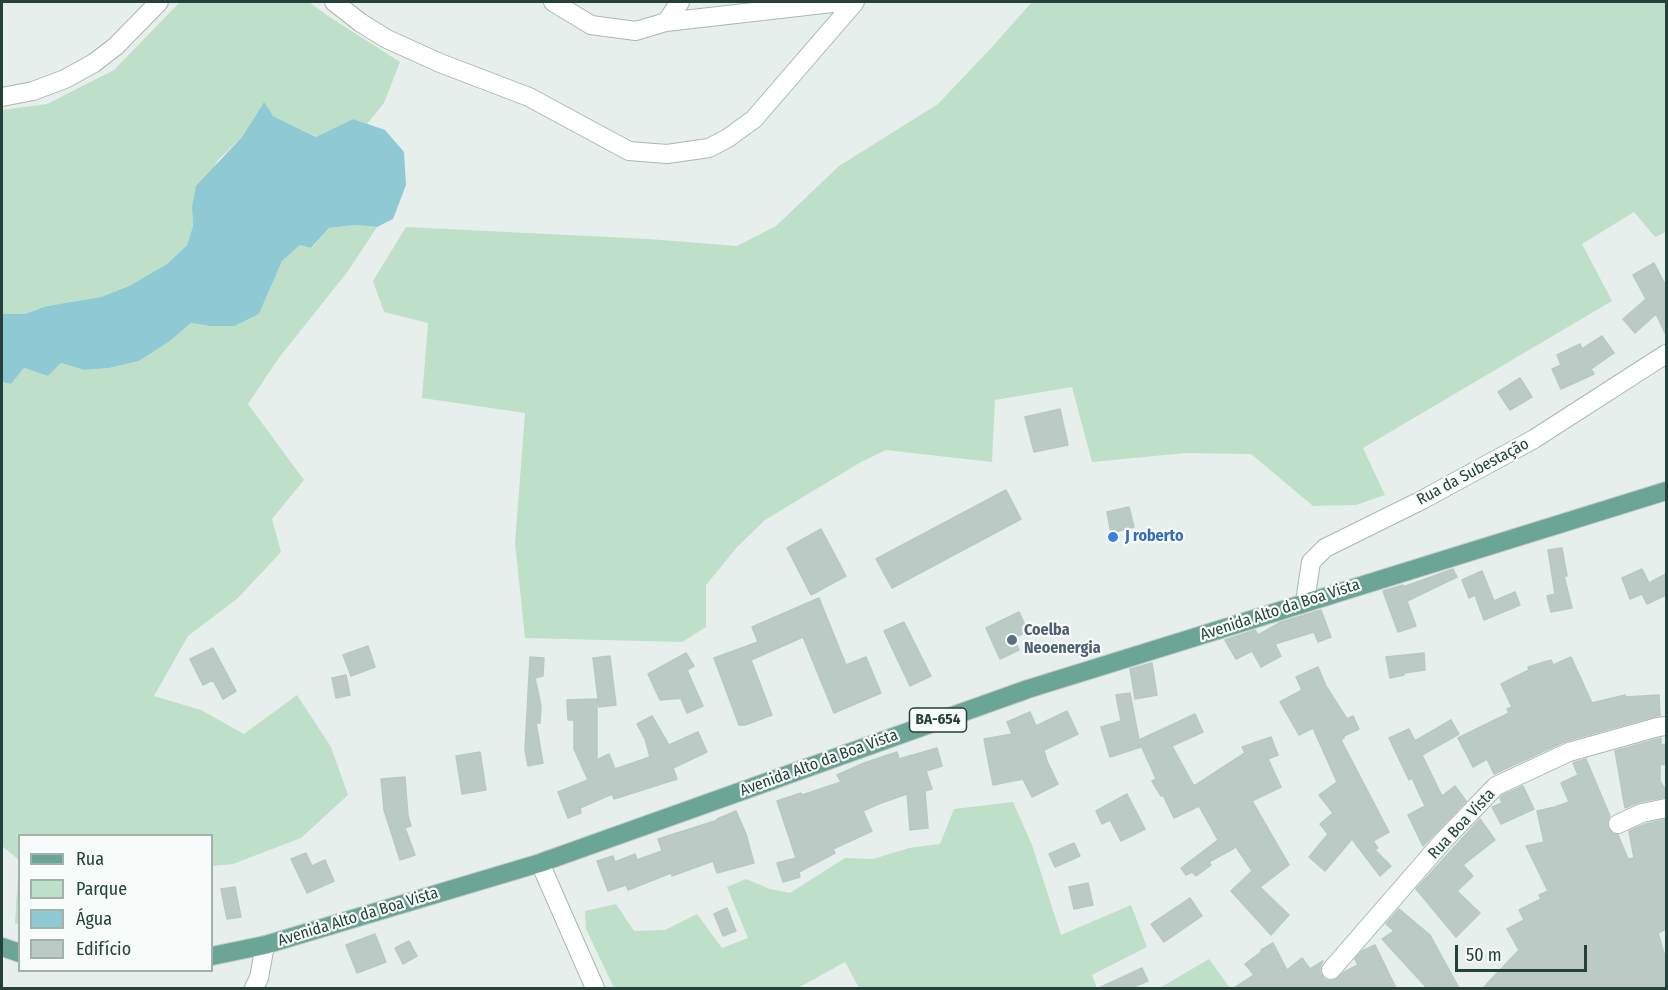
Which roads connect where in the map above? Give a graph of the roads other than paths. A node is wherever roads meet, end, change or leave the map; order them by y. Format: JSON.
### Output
{"nodes":[{"id":1,"x":159,"y":2,"type":"edge"},
{"id":2,"x":334,"y":2,"type":"edge"},
{"id":3,"x":553,"y":2,"type":"edge"},
{"id":4,"x":680,"y":2,"type":"edge"},
{"id":5,"x":841,"y":2,"type":"edge"},
{"id":6,"x":855,"y":2,"type":"edge"},
{"id":7,"x":666,"y":22,"type":"junction"},
{"id":8,"x":2,"y":97,"type":"edge"},
{"id":9,"x":1666,"y":354,"type":"edge"},
{"id":10,"x":1666,"y":491,"type":"edge"},
{"id":11,"x":1305,"y":602,"type":"junction"},
{"id":12,"x":1666,"y":726,"type":"edge"},
{"id":13,"x":1666,"y":808,"type":"edge"},
{"id":14,"x":1618,"y":824,"type":"dead end"},
{"id":15,"x":540,"y":863,"type":"junction"},
{"id":16,"x":265,"y":945,"type":"junction"},
{"id":17,"x":2,"y":947,"type":"edge"},
{"id":18,"x":18,"y":952,"type":"edge"},
{"id":19,"x":213,"y":956,"type":"edge"},
{"id":20,"x":1331,"y":970,"type":"dead end"},
{"id":21,"x":254,"y":988,"type":"edge"},
{"id":22,"x":595,"y":988,"type":"edge"}],
"edges":[{"from":1,"to":8,"type":"street"},
{"from":2,"to":6,"type":"street"},
{"from":3,"to":7,"type":"street"},
{"from":4,"to":7,"type":"street"},
{"from":5,"to":7,"type":"street"},
{"from":9,"to":11,"type":"street","name":"Rua da Subestação"},
{"from":10,"to":11,"type":"main road","name":"Avenida Alto da Boa Vista","number":"BA-654"},
{"from":11,"to":15,"type":"main road","name":"Avenida Alto da Boa Vista","number":"BA-654"},
{"from":12,"to":20,"type":"street","name":"Rua Boa Vista"},
{"from":13,"to":14,"type":"street"},
{"from":15,"to":16,"type":"main road","name":"Avenida Alto da Boa Vista","number":"BA-654"},
{"from":15,"to":22,"type":"street"},
{"from":16,"to":19,"type":"main road","name":"Avenida Alto da Boa Vista","number":"BA-654"},
{"from":16,"to":21,"type":"street"},
{"from":17,"to":18,"type":"main road"}]}
